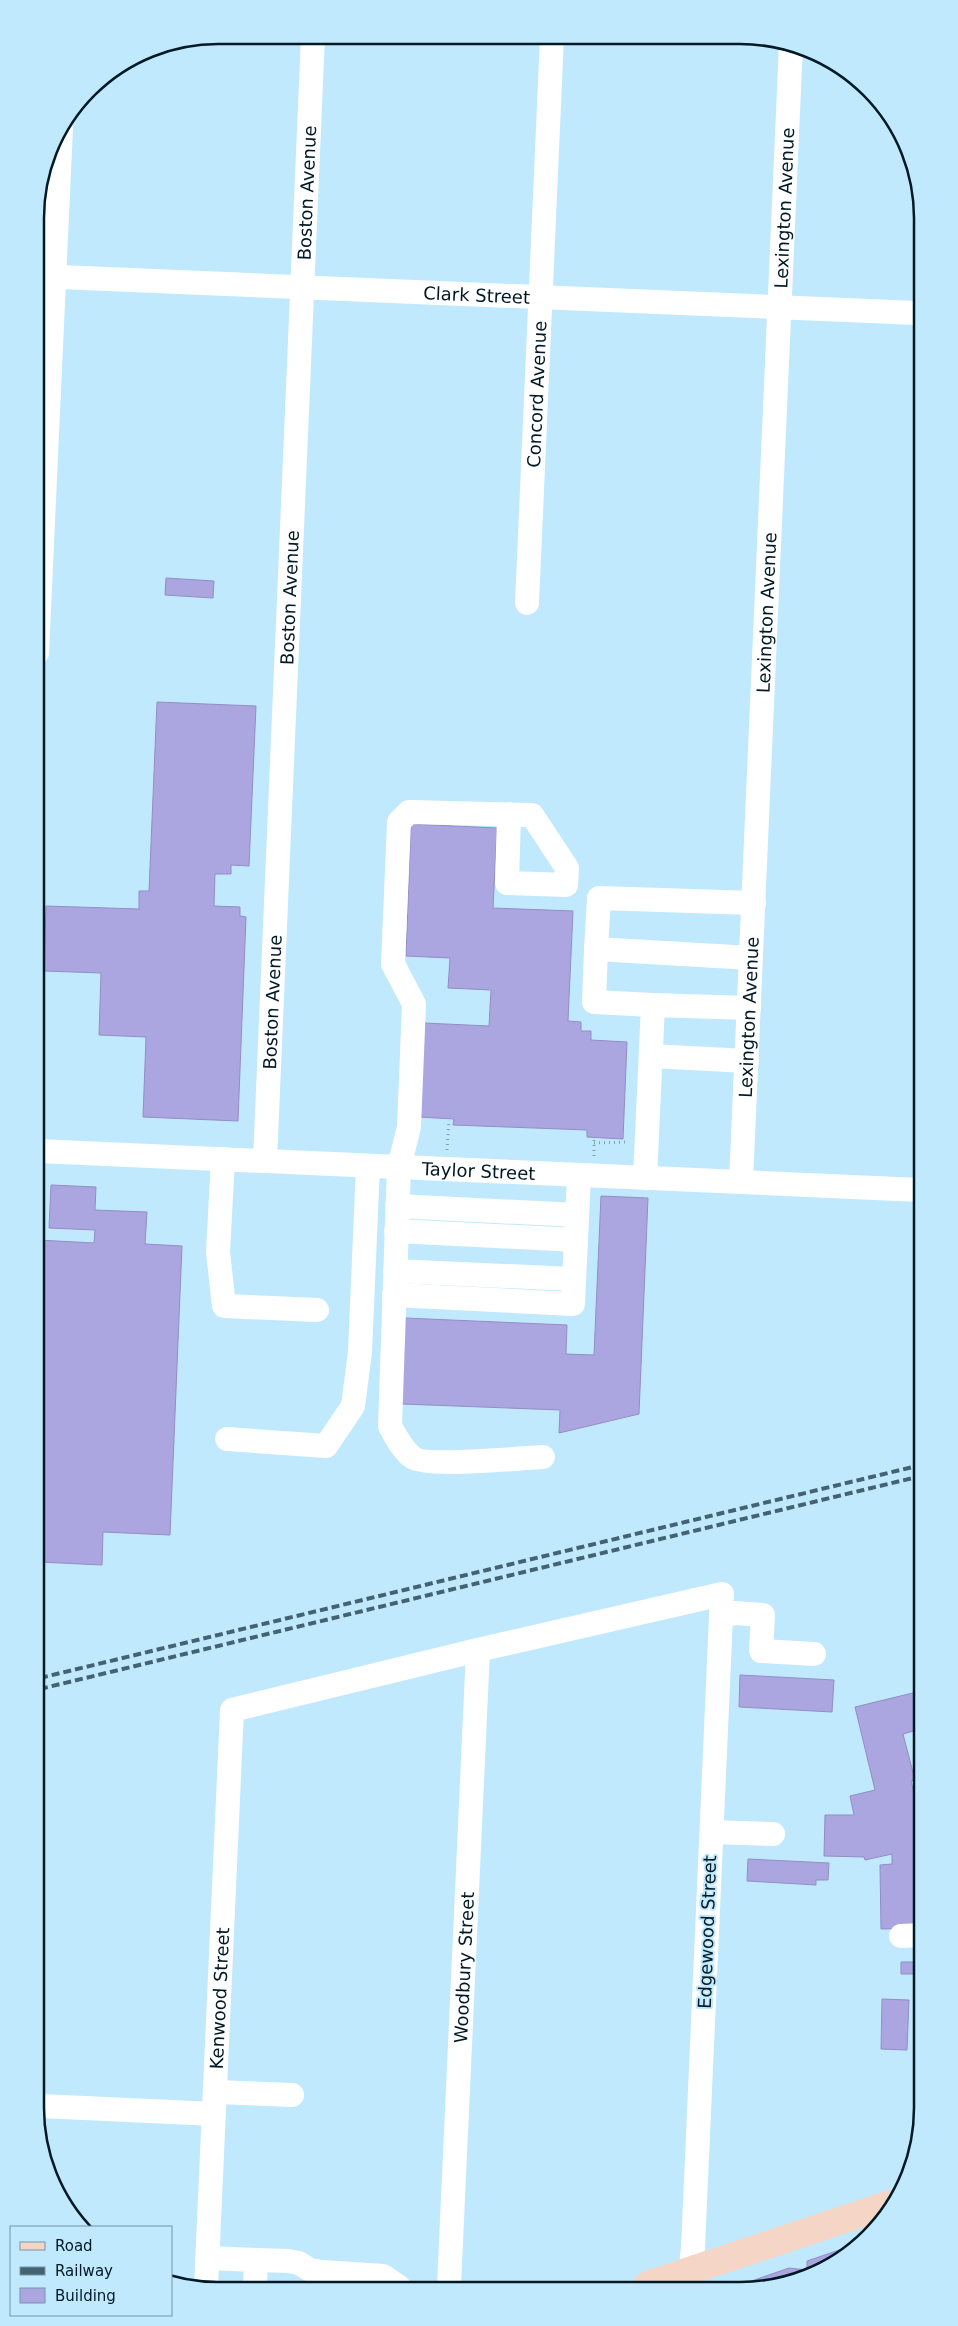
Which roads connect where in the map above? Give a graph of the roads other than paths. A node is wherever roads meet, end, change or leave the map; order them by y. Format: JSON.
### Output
{"nodes":[{"id":1,"x":313,"y":44,"type":"edge"},
{"id":2,"x":552,"y":44,"type":"edge"},
{"id":3,"x":791,"y":52,"type":"edge"},
{"id":4,"x":59,"y":147,"type":"edge"},
{"id":5,"x":45,"y":276,"type":"edge"},
{"id":6,"x":302,"y":287,"type":"junction"},
{"id":7,"x":541,"y":297,"type":"junction"},
{"id":8,"x":780,"y":307,"type":"junction"},
{"id":9,"x":914,"y":313,"type":"edge"},
{"id":10,"x":44,"y":323,"type":"edge"},
{"id":11,"x":527,"y":603,"type":"dead end"},
{"id":12,"x":509,"y":814,"type":"junction"},
{"id":13,"x":566,"y":885,"type":"junction"},
{"id":14,"x":599,"y":898,"type":"junction"},
{"id":15,"x":754,"y":903,"type":"junction"},
{"id":16,"x":596,"y":949,"type":"junction"},
{"id":17,"x":751,"y":958,"type":"junction"},
{"id":18,"x":652,"y":1005,"type":"junction"},
{"id":19,"x":749,"y":1008,"type":"junction"},
{"id":20,"x":651,"y":1056,"type":"junction"},
{"id":21,"x":746,"y":1061,"type":"junction"},
{"id":22,"x":44,"y":1151,"type":"edge"},
{"id":23,"x":223,"y":1159,"type":"junction"},
{"id":24,"x":265,"y":1161,"type":"junction"},
{"id":25,"x":368,"y":1166,"type":"junction"},
{"id":26,"x":399,"y":1167,"type":"junction"},
{"id":27,"x":587,"y":1167,"type":"junction"},
{"id":28,"x":645,"y":1178,"type":"junction"},
{"id":29,"x":741,"y":1182,"type":"junction"},
{"id":30,"x":914,"y":1190,"type":"edge"},
{"id":31,"x":397,"y":1206,"type":"junction"},
{"id":32,"x":577,"y":1215,"type":"junction"},
{"id":33,"x":396,"y":1231,"type":"junction"},
{"id":34,"x":576,"y":1240,"type":"junction"},
{"id":35,"x":395,"y":1272,"type":"junction"},
{"id":36,"x":574,"y":1279,"type":"junction"},
{"id":37,"x":394,"y":1295,"type":"junction"},
{"id":38,"x":317,"y":1310,"type":"dead end"},
{"id":39,"x":227,"y":1439,"type":"dead end"},
{"id":40,"x":543,"y":1457,"type":"dead end"},
{"id":41,"x":721,"y":1605,"type":"junction"},
{"id":42,"x":478,"y":1650,"type":"junction"},
{"id":43,"x":814,"y":1654,"type":"dead end"},
{"id":44,"x":712,"y":1832,"type":"junction"},
{"id":45,"x":773,"y":1834,"type":"dead end"},
{"id":46,"x":292,"y":2095,"type":"dead end"},
{"id":47,"x":215,"y":2103,"type":"junction"},
{"id":48,"x":44,"y":2106,"type":"edge"},
{"id":49,"x":883,"y":2207,"type":"edge"},
{"id":50,"x":208,"y":2258,"type":"junction"},
{"id":51,"x":256,"y":2260,"type":"junction"},
{"id":52,"x":690,"y":2278,"type":"edge"},
{"id":53,"x":206,"y":2282,"type":"edge"},
{"id":54,"x":255,"y":2282,"type":"edge"},
{"id":55,"x":392,"y":2282,"type":"edge"},
{"id":56,"x":449,"y":2282,"type":"edge"},
{"id":57,"x":668,"y":2282,"type":"edge"}],
"edges":[{"from":1,"to":6,"type":"street","name":"Boston Avenue"},
{"from":2,"to":7,"type":"street","name":"Concord Avenue"},
{"from":3,"to":8,"type":"street","name":"Lexington Avenue"},
{"from":4,"to":5,"type":"street"},
{"from":5,"to":6,"type":"street","name":"Clark Street"},
{"from":5,"to":10,"type":"street"},
{"from":6,"to":7,"type":"street","name":"Clark Street"},
{"from":6,"to":24,"type":"street","name":"Boston Avenue"},
{"from":7,"to":8,"type":"street","name":"Clark Street"},
{"from":7,"to":11,"type":"street","name":"Concord Avenue"},
{"from":8,"to":9,"type":"street","name":"Clark Street"},
{"from":8,"to":15,"type":"street","name":"Lexington Avenue"},
{"from":12,"to":13,"type":"street"},
{"from":12,"to":13,"type":"street"},
{"from":12,"to":26,"type":"street"},
{"from":13,"to":14,"type":"street"},
{"from":14,"to":15,"type":"street"},
{"from":14,"to":16,"type":"street"},
{"from":15,"to":17,"type":"street","name":"Lexington Avenue"},
{"from":16,"to":17,"type":"street"},
{"from":16,"to":18,"type":"street"},
{"from":17,"to":19,"type":"street","name":"Lexington Avenue"},
{"from":18,"to":19,"type":"street"},
{"from":18,"to":20,"type":"street"},
{"from":19,"to":21,"type":"street","name":"Lexington Avenue"},
{"from":20,"to":21,"type":"street"},
{"from":20,"to":28,"type":"street"},
{"from":21,"to":29,"type":"street","name":"Lexington Avenue"},
{"from":22,"to":23,"type":"street","name":"Taylor Street"},
{"from":23,"to":24,"type":"street","name":"Taylor Street"},
{"from":23,"to":38,"type":"street"},
{"from":24,"to":25,"type":"street","name":"Taylor Street"},
{"from":25,"to":26,"type":"street","name":"Taylor Street"},
{"from":25,"to":39,"type":"street"},
{"from":26,"to":27,"type":"street","name":"Taylor Street"},
{"from":26,"to":31,"type":"street"},
{"from":27,"to":28,"type":"street","name":"Taylor Street"},
{"from":27,"to":32,"type":"street"},
{"from":28,"to":29,"type":"street","name":"Taylor Street"},
{"from":29,"to":30,"type":"street","name":"Taylor Street"},
{"from":31,"to":32,"type":"street"},
{"from":31,"to":33,"type":"street"},
{"from":32,"to":34,"type":"street"},
{"from":33,"to":34,"type":"street"},
{"from":33,"to":35,"type":"street"},
{"from":34,"to":36,"type":"street"},
{"from":35,"to":36,"type":"street"},
{"from":35,"to":37,"type":"street"},
{"from":36,"to":37,"type":"street"},
{"from":37,"to":40,"type":"street"},
{"from":41,"to":42,"type":"street"},
{"from":41,"to":43,"type":"street"},
{"from":41,"to":44,"type":"street","name":"Edgewood Street"},
{"from":42,"to":47,"type":"street","name":"Kenwood Street"},
{"from":42,"to":56,"type":"street","name":"Woodbury Street"},
{"from":44,"to":45,"type":"street"},
{"from":44,"to":52,"type":"street","name":"Edgewood Street"},
{"from":46,"to":47,"type":"street"},
{"from":47,"to":48,"type":"street"},
{"from":47,"to":50,"type":"street","name":"Kenwood Street"},
{"from":49,"to":52,"type":"main road"},
{"from":50,"to":51,"type":"street"},
{"from":50,"to":53,"type":"street","name":"Kenwood Street"},
{"from":51,"to":54,"type":"street"},
{"from":51,"to":55,"type":"street"},
{"from":52,"to":57,"type":"main road"}]}
